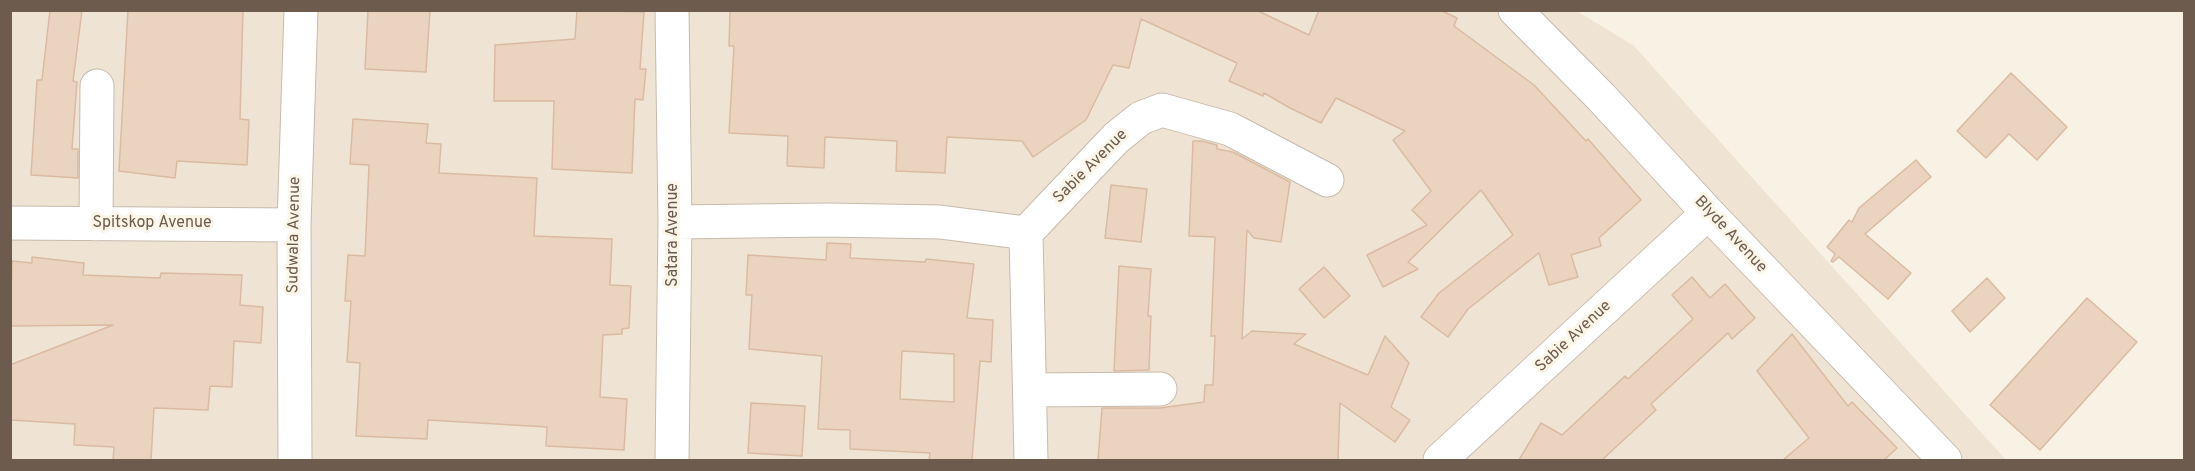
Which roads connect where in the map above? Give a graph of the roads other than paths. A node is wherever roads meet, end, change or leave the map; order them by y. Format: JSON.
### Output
{"nodes":[{"id":1,"x":301,"y":10,"type":"edge"},
{"id":2,"x":672,"y":10,"type":"edge"},
{"id":3,"x":1515,"y":10,"type":"edge"},
{"id":4,"x":98,"y":86,"type":"dead end"},
{"id":5,"x":1327,"y":180,"type":"dead end"},
{"id":6,"x":1708,"y":213,"type":"junction"},
{"id":7,"x":675,"y":222,"type":"junction"},
{"id":8,"x":10,"y":223,"type":"edge"},
{"id":9,"x":96,"y":224,"type":"junction"},
{"id":10,"x":294,"y":225,"type":"junction"},
{"id":11,"x":1026,"y":233,"type":"junction"},
{"id":12,"x":1160,"y":389,"type":"dead end"},
{"id":13,"x":1030,"y":390,"type":"junction"},
{"id":14,"x":295,"y":460,"type":"edge"},
{"id":15,"x":672,"y":460,"type":"edge"},
{"id":16,"x":1031,"y":460,"type":"edge"},
{"id":17,"x":1440,"y":460,"type":"edge"},
{"id":18,"x":1945,"y":460,"type":"edge"}],
"edges":[{"from":1,"to":10,"type":"street","name":"Sudwala Avenue"},
{"from":2,"to":7,"type":"street","name":"Satara Avenue"},
{"from":3,"to":6,"type":"street","name":"Blyde Avenue"},
{"from":4,"to":9,"type":"street"},
{"from":5,"to":11,"type":"street","name":"Sabie Avenue"},
{"from":6,"to":17,"type":"street","name":"Sabie Avenue"},
{"from":6,"to":18,"type":"street","name":"Blyde Avenue"},
{"from":7,"to":11,"type":"street"},
{"from":7,"to":15,"type":"street","name":"Satara Avenue"},
{"from":8,"to":9,"type":"street","name":"Spitskop Avenue"},
{"from":9,"to":10,"type":"street","name":"Spitskop Avenue"},
{"from":10,"to":14,"type":"street","name":"Sudwala Avenue"},
{"from":11,"to":13,"type":"street"},
{"from":12,"to":13,"type":"street"},
{"from":13,"to":16,"type":"street"}]}
